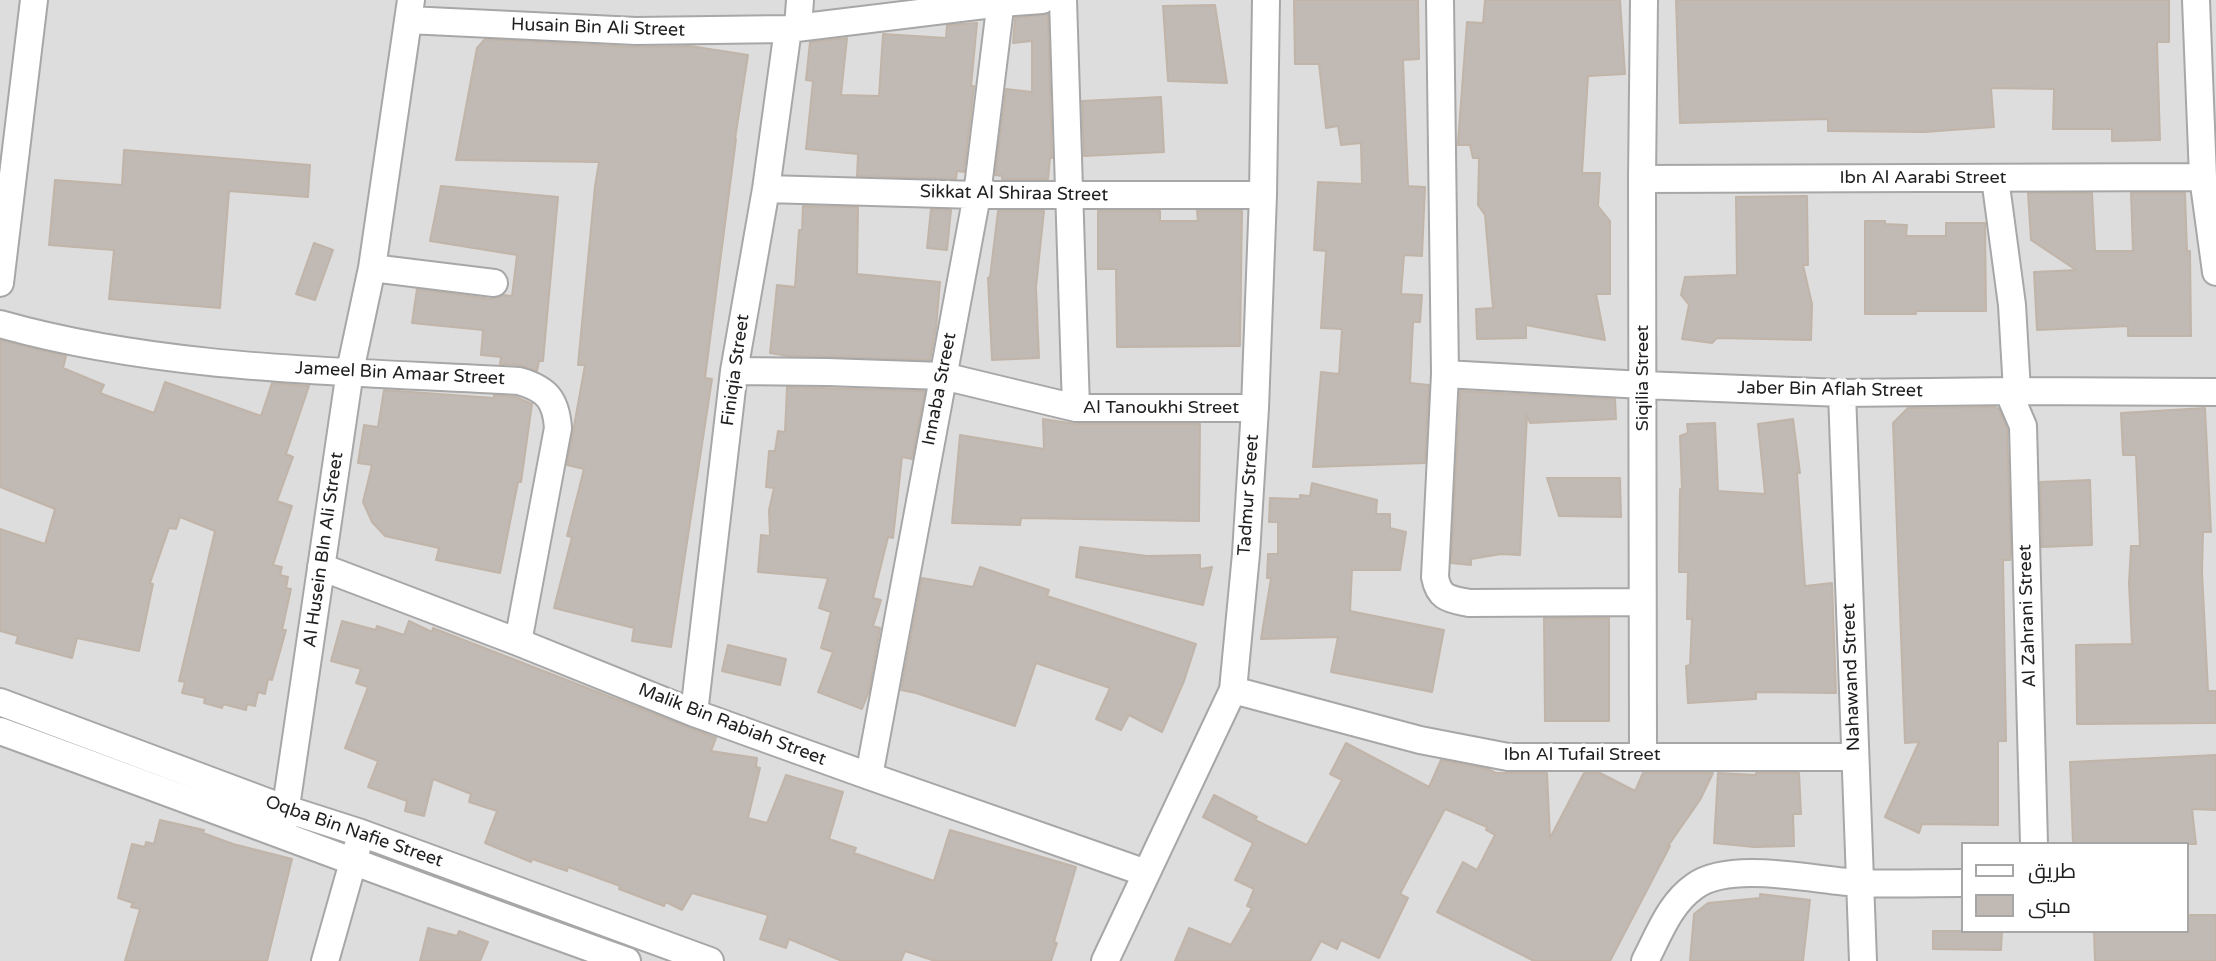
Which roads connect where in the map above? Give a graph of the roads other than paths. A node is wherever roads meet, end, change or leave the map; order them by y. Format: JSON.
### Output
{"nodes":[{"id":1,"x":34,"y":0,"type":"edge"},
{"id":2,"x":800,"y":0,"type":"edge"},
{"id":3,"x":1042,"y":0,"type":"edge"},
{"id":4,"x":1063,"y":0,"type":"edge"},
{"id":5,"x":1266,"y":0,"type":"edge"},
{"id":6,"x":1440,"y":0,"type":"edge"},
{"id":7,"x":1644,"y":0,"type":"edge"},
{"id":8,"x":2196,"y":0,"type":"edge"},
{"id":9,"x":1001,"y":2,"type":"edge"},
{"id":10,"x":410,"y":10,"type":"edge"},
{"id":11,"x":793,"y":29,"type":"junction"},
{"id":12,"x":2203,"y":177,"type":"junction"},
{"id":13,"x":1995,"y":178,"type":"junction"},
{"id":14,"x":1642,"y":179,"type":"junction"},
{"id":15,"x":766,"y":189,"type":"junction"},
{"id":16,"x":977,"y":195,"type":"junction"},
{"id":17,"x":1263,"y":195,"type":"junction"},
{"id":18,"x":1069,"y":196,"type":"junction"},
{"id":19,"x":372,"y":268,"type":"junction"},
{"id":20,"x":2216,"y":272,"type":"edge"},
{"id":21,"x":0,"y":283,"type":"edge"},
{"id":22,"x":494,"y":284,"type":"dead end"},
{"id":23,"x":0,"y":324,"type":"edge"},
{"id":24,"x":349,"y":371,"type":"junction"},
{"id":25,"x":734,"y":372,"type":"junction"},
{"id":26,"x":1445,"y":374,"type":"junction"},
{"id":27,"x":943,"y":376,"type":"junction"},
{"id":28,"x":1643,"y":385,"type":"junction"},
{"id":29,"x":2013,"y":391,"type":"junction"},
{"id":30,"x":2216,"y":392,"type":"edge"},
{"id":31,"x":1842,"y":393,"type":"junction"},
{"id":32,"x":1076,"y":408,"type":"junction"},
{"id":33,"x":1255,"y":408,"type":"junction"},
{"id":34,"x":321,"y":567,"type":"junction"},
{"id":35,"x":1642,"y":602,"type":"junction"},
{"id":36,"x":518,"y":642,"type":"junction"},
{"id":37,"x":1233,"y":690,"type":"junction"},
{"id":38,"x":0,"y":702,"type":"edge"},
{"id":39,"x":694,"y":713,"type":"junction"},
{"id":40,"x":0,"y":731,"type":"edge"},
{"id":41,"x":1643,"y":756,"type":"junction"},
{"id":42,"x":1855,"y":757,"type":"junction"},
{"id":43,"x":869,"y":776,"type":"junction"},
{"id":44,"x":284,"y":821,"type":"junction"},
{"id":45,"x":361,"y":833,"type":"junction"},
{"id":46,"x":2034,"y":842,"type":"edge"},
{"id":47,"x":354,"y":863,"type":"junction"},
{"id":48,"x":1146,"y":873,"type":"junction"},
{"id":49,"x":1859,"y":883,"type":"junction"},
{"id":50,"x":1960,"y":883,"type":"edge"},
{"id":51,"x":325,"y":961,"type":"edge"},
{"id":52,"x":627,"y":961,"type":"edge"},
{"id":53,"x":710,"y":961,"type":"edge"},
{"id":54,"x":1105,"y":961,"type":"edge"},
{"id":55,"x":1645,"y":961,"type":"edge"},
{"id":56,"x":1863,"y":961,"type":"edge"}],
"edges":[{"from":1,"to":21,"type":"street"},
{"from":2,"to":11,"type":"street","name":"Finiqia Street"},
{"from":3,"to":9,"type":"street"},
{"from":4,"to":18,"type":"street"},
{"from":5,"to":17,"type":"street","name":"Tadmur Street"},
{"from":6,"to":26,"type":"street"},
{"from":7,"to":14,"type":"street","name":"Siqilia Street"},
{"from":8,"to":12,"type":"street"},
{"from":9,"to":11,"type":"street","name":"Husain Bin Ali Street"},
{"from":9,"to":16,"type":"street","name":"Innaba Street"},
{"from":10,"to":11,"type":"street","name":"Husain Bin Ali Street"},
{"from":10,"to":19,"type":"street","name":"Al Husein BIn Ali Street"},
{"from":11,"to":15,"type":"street","name":"Finiqia Street"},
{"from":12,"to":13,"type":"street","name":"Ibn Al Aarabi Street"},
{"from":12,"to":20,"type":"street"},
{"from":13,"to":14,"type":"street","name":"Ibn Al Aarabi Street"},
{"from":13,"to":29,"type":"street","name":"Al Zahrani Street"},
{"from":14,"to":28,"type":"street","name":"Siqilia Street"},
{"from":15,"to":16,"type":"street","name":"Sikkat Al Shiraa Street"},
{"from":15,"to":25,"type":"street","name":"Finiqia Street"},
{"from":16,"to":18,"type":"street","name":"Sikkat Al Shiraa Street"},
{"from":16,"to":27,"type":"street","name":"Innaba Street"},
{"from":17,"to":18,"type":"street","name":"Sikkat Al Shiraa Street"},
{"from":17,"to":33,"type":"street","name":"Tadmur Street"},
{"from":18,"to":32,"type":"street"},
{"from":19,"to":22,"type":"street"},
{"from":19,"to":24,"type":"street","name":"Al Husein BIn Ali Street"},
{"from":23,"to":24,"type":"street","name":"Jameel Bin Amaar Street"},
{"from":24,"to":34,"type":"street","name":"Al Husein BIn Ali Street"},
{"from":24,"to":36,"type":"street","name":"Jameel Bin Amaar Street"},
{"from":25,"to":27,"type":"street","name":"Al Tanoukhi Street"},
{"from":25,"to":39,"type":"street","name":"Finiqia Street"},
{"from":26,"to":28,"type":"street","name":"Jaber Bin Aflah Street"},
{"from":26,"to":35,"type":"street"},
{"from":27,"to":32,"type":"street","name":"Al Tanoukhi Street"},
{"from":27,"to":43,"type":"street","name":"Innaba Street"},
{"from":28,"to":31,"type":"street","name":"Jaber Bin Aflah Street"},
{"from":28,"to":35,"type":"street","name":"Siqilia Street"},
{"from":29,"to":30,"type":"street","name":"Jaber Bin Aflah Street"},
{"from":29,"to":31,"type":"street","name":"Jaber Bin Aflah Street"},
{"from":29,"to":46,"type":"street","name":"Al Zahrani Street"},
{"from":31,"to":42,"type":"street","name":"Nahawand Street"},
{"from":32,"to":33,"type":"street","name":"Al Tanoukhi Street"},
{"from":33,"to":37,"type":"street","name":"Tadmur Street"},
{"from":34,"to":36,"type":"street","name":"Malik Bin Rabiah Street"},
{"from":34,"to":44,"type":"street","name":"Al Husein BIn Ali Street"},
{"from":35,"to":41,"type":"street","name":"Siqilia Street"},
{"from":36,"to":39,"type":"street","name":"Malik Bin Rabiah Street"},
{"from":37,"to":41,"type":"street","name":"Ibn Al Tufail Street"},
{"from":37,"to":48,"type":"street","name":"Tadmur Street"},
{"from":38,"to":44,"type":"street","name":"Oqba Bin Nafie Street"},
{"from":39,"to":43,"type":"street","name":"Malik Bin Rabiah Street"},
{"from":40,"to":44,"type":"street","name":"Oqba Bin Nafie Street"},
{"from":41,"to":42,"type":"street","name":"Ibn Al Tufail Street"},
{"from":42,"to":49,"type":"street","name":"Nahawand Street"},
{"from":43,"to":48,"type":"street","name":"Malik Bin Rabiah Street"},
{"from":44,"to":45,"type":"street","name":"Oqba Bin Nafie Street"},
{"from":44,"to":47,"type":"street","name":"Oqba Bin Nafie Street"},
{"from":45,"to":47,"type":"street"},
{"from":45,"to":53,"type":"street","name":"Oqba Bin Nafie Street"},
{"from":47,"to":51,"type":"street"},
{"from":47,"to":52,"type":"street","name":"Oqba Bin Nafie Street"},
{"from":48,"to":54,"type":"street","name":"Tadmur Street"},
{"from":49,"to":50,"type":"street"},
{"from":49,"to":55,"type":"street"},
{"from":49,"to":56,"type":"street","name":"Nahawand Street"}]}
